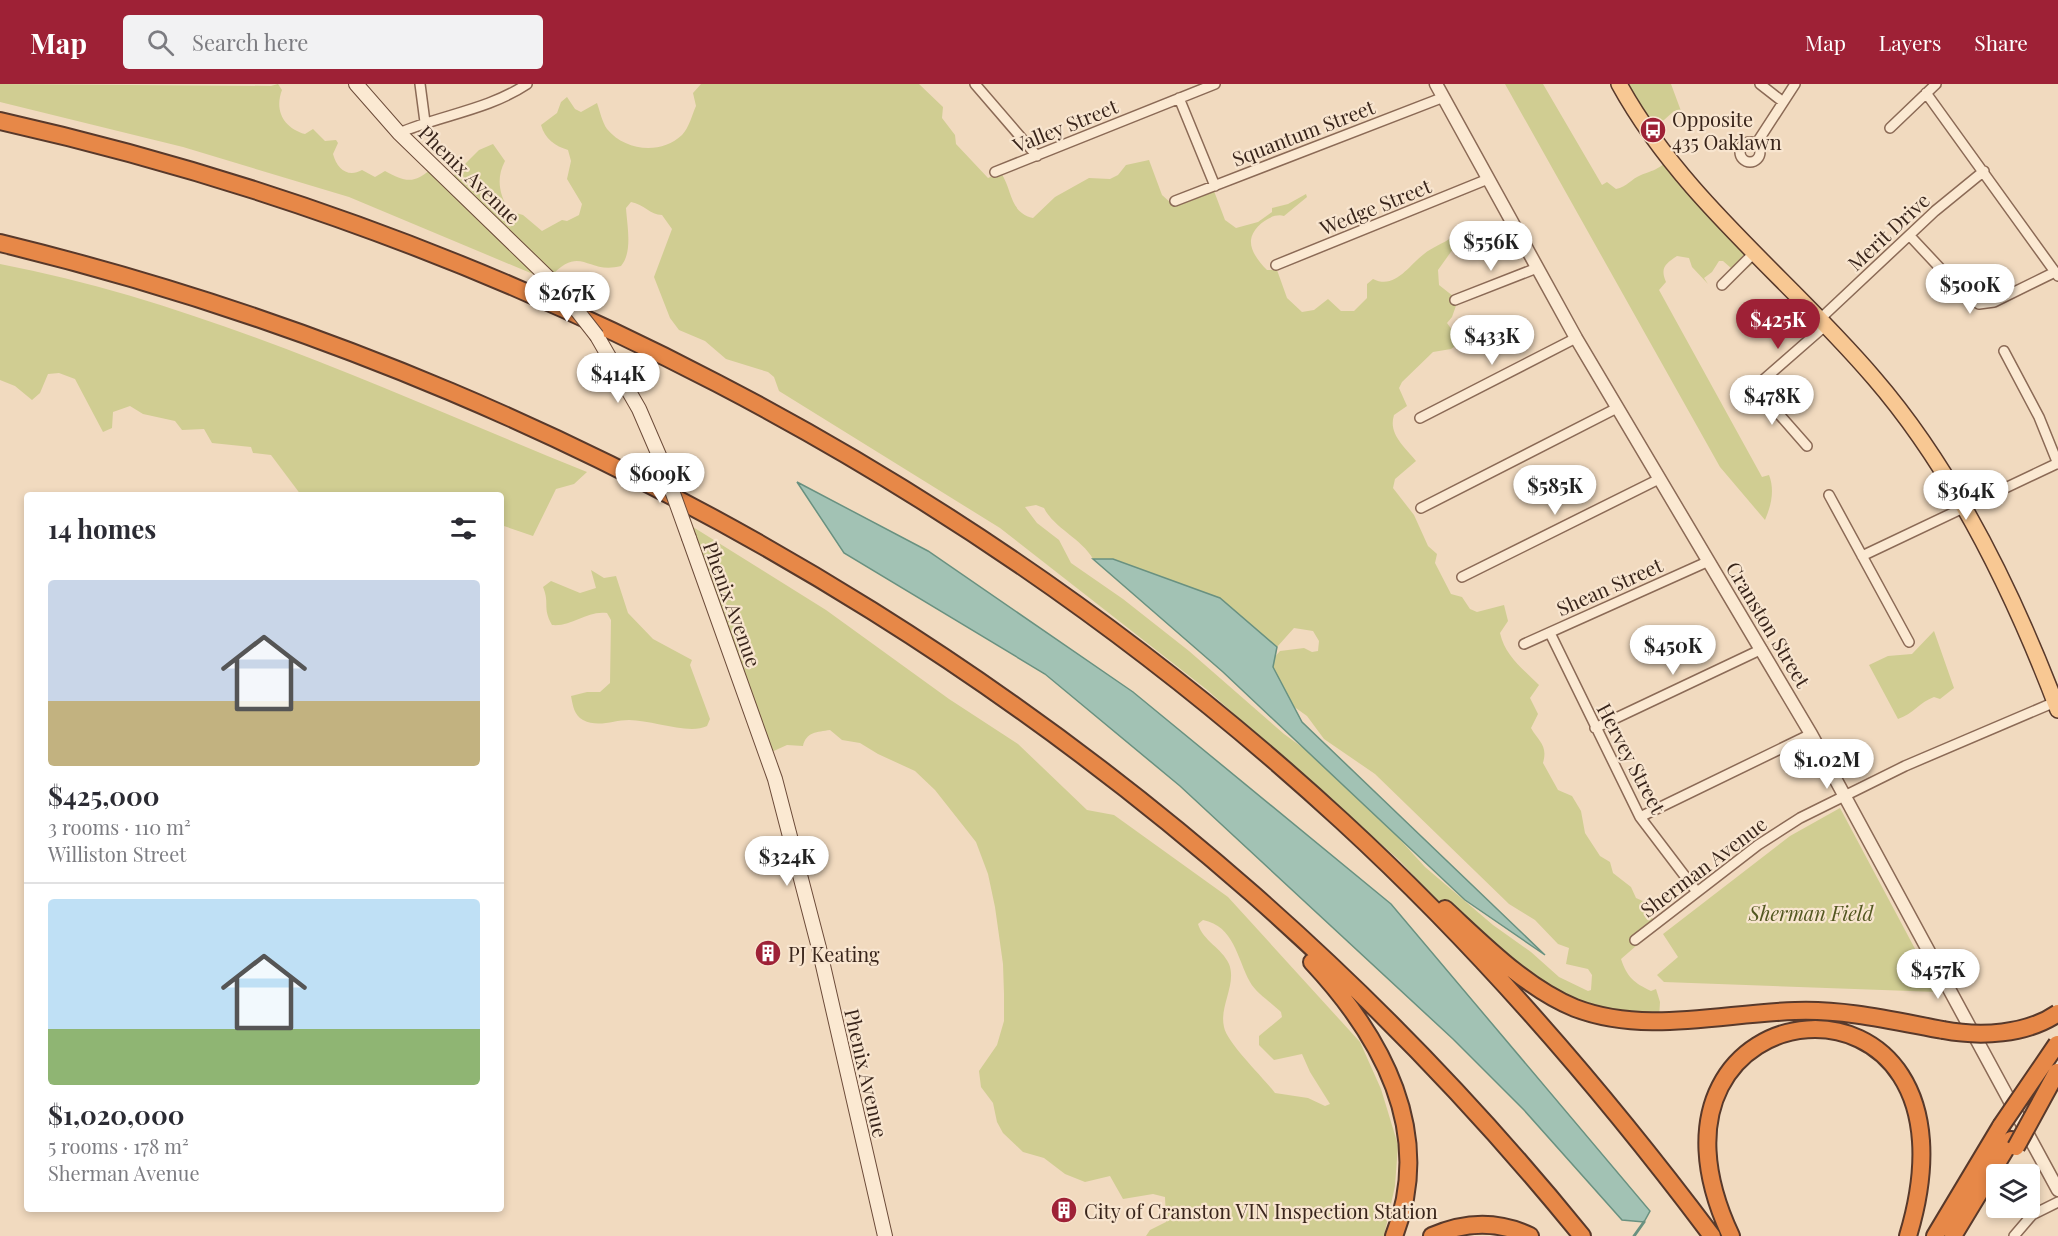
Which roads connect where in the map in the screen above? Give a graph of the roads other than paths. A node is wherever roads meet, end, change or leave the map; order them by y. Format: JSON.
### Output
{"nodes":[{"id":1,"x":356,"y":84,"type":"edge"},
{"id":2,"x":420,"y":84,"type":"edge"},
{"id":3,"x":527,"y":84,"type":"edge"},
{"id":4,"x":975,"y":84,"type":"edge"},
{"id":5,"x":1215,"y":84,"type":"edge"},
{"id":6,"x":1436,"y":84,"type":"edge"},
{"id":7,"x":1760,"y":84,"type":"edge"},
{"id":8,"x":1795,"y":84,"type":"edge"},
{"id":9,"x":1936,"y":84,"type":"edge"},
{"id":10,"x":1620,"y":85,"type":"edge"},
{"id":11,"x":1926,"y":93,"type":"junction"},
{"id":12,"x":1444,"y":97,"type":"junction"},
{"id":13,"x":1179,"y":98,"type":"junction"},
{"id":14,"x":1783,"y":102,"type":"junction"},
{"id":15,"x":0,"y":121,"type":"edge"},
{"id":16,"x":425,"y":122,"type":"junction"},
{"id":17,"x":1890,"y":128,"type":"dead end"},
{"id":18,"x":399,"y":133,"type":"junction"},
{"id":19,"x":1756,"y":144,"type":"dead end"},
{"id":20,"x":1038,"y":156,"type":"junction"},
{"id":21,"x":1984,"y":171,"type":"junction"},
{"id":22,"x":995,"y":172,"type":"dead end"},
{"id":23,"x":1488,"y":179,"type":"junction"},
{"id":24,"x":1215,"y":186,"type":"junction"},
{"id":25,"x":1175,"y":201,"type":"dead end"},
{"id":26,"x":1910,"y":236,"type":"junction"},
{"id":27,"x":0,"y":243,"type":"edge"},
{"id":28,"x":1755,"y":252,"type":"junction"},
{"id":29,"x":1276,"y":265,"type":"dead end"},
{"id":30,"x":1537,"y":268,"type":"junction"},
{"id":31,"x":2057,"y":274,"type":"edge"},
{"id":32,"x":1722,"y":285,"type":"dead end"},
{"id":33,"x":1455,"y":300,"type":"dead end"},
{"id":34,"x":1823,"y":322,"type":"junction"},
{"id":35,"x":1576,"y":338,"type":"junction"},
{"id":36,"x":2004,"y":351,"type":"dead end"},
{"id":37,"x":1756,"y":388,"type":"junction"},
{"id":38,"x":1746,"y":395,"type":"dead end"},
{"id":39,"x":1617,"y":408,"type":"junction"},
{"id":40,"x":1420,"y":418,"type":"dead end"},
{"id":41,"x":1807,"y":446,"type":"dead end"},
{"id":42,"x":2058,"y":464,"type":"edge"},
{"id":43,"x":1659,"y":479,"type":"junction"},
{"id":44,"x":1829,"y":495,"type":"dead end"},
{"id":45,"x":1963,"y":507,"type":"junction"},
{"id":46,"x":1421,"y":508,"type":"dead end"},
{"id":47,"x":1862,"y":556,"type":"junction"},
{"id":48,"x":1709,"y":561,"type":"junction"},
{"id":49,"x":1462,"y":578,"type":"dead end"},
{"id":50,"x":1550,"y":633,"type":"junction"},
{"id":51,"x":1909,"y":642,"type":"dead end"},
{"id":52,"x":1524,"y":644,"type":"dead end"},
{"id":53,"x":1762,"y":649,"type":"junction"},
{"id":54,"x":2057,"y":706,"type":"edge"},
{"id":55,"x":1595,"y":728,"type":"junction"},
{"id":56,"x":1811,"y":734,"type":"junction"},
{"id":57,"x":1845,"y":796,"type":"junction"},
{"id":58,"x":1640,"y":817,"type":"junction"},
{"id":59,"x":1348,"y":826,"type":"junction"},
{"id":60,"x":1233,"y":878,"type":"junction"},
{"id":61,"x":1697,"y":892,"type":"junction"},
{"id":62,"x":1635,"y":940,"type":"dead end"},
{"id":63,"x":2058,"y":1013,"type":"edge"},
{"id":64,"x":2058,"y":1043,"type":"edge"},
{"id":65,"x":2058,"y":1072,"type":"edge"},
{"id":66,"x":2009,"y":1138,"type":"junction"},
{"id":67,"x":2002,"y":1164,"type":"edge"},
{"id":68,"x":2058,"y":1190,"type":"edge"},
{"id":69,"x":1986,"y":1198,"type":"edge"},
{"id":70,"x":2058,"y":1202,"type":"edge"},
{"id":71,"x":885,"y":1236,"type":"edge"},
{"id":72,"x":1394,"y":1236,"type":"edge"},
{"id":73,"x":1432,"y":1236,"type":"edge"},
{"id":74,"x":1530,"y":1236,"type":"edge"},
{"id":75,"x":1582,"y":1236,"type":"edge"},
{"id":76,"x":1712,"y":1236,"type":"edge"},
{"id":77,"x":1731,"y":1236,"type":"edge"},
{"id":78,"x":1908,"y":1236,"type":"edge"},
{"id":79,"x":1935,"y":1236,"type":"edge"},
{"id":80,"x":1953,"y":1236,"type":"edge"},
{"id":81,"x":1966,"y":1236,"type":"edge"},
{"id":82,"x":2014,"y":1236,"type":"edge"}],
"edges":[{"from":1,"to":18,"type":"main road","name":"Phenix Avenue"},
{"from":2,"to":16,"type":"street"},
{"from":3,"to":16,"type":"street"},
{"from":4,"to":20,"type":"street"},
{"from":5,"to":13,"type":"street","name":"Valley Street"},
{"from":6,"to":12,"type":"street","name":"Cranston Street"},
{"from":7,"to":14,"type":"street"},
{"from":8,"to":14,"type":"street"},
{"from":9,"to":11,"type":"street"},
{"from":10,"to":28,"type":"main road"},
{"from":11,"to":17,"type":"street"},
{"from":11,"to":21,"type":"street"},
{"from":12,"to":23,"type":"street","name":"Cranston Street"},
{"from":12,"to":24,"type":"street","name":"Squantum Street"},
{"from":13,"to":20,"type":"street","name":"Valley Street"},
{"from":13,"to":24,"type":"street"},
{"from":14,"to":19,"type":"street"},
{"from":15,"to":59,"type":"highway"},
{"from":16,"to":18,"type":"street"},
{"from":18,"to":71,"type":"main road","name":"Phenix Avenue","bridge":true},
{"from":20,"to":22,"type":"street","name":"Valley Street"},
{"from":21,"to":26,"type":"street","name":"Merit Drive"},
{"from":21,"to":31,"type":"street"},
{"from":23,"to":29,"type":"street","name":"Wedge Street"},
{"from":23,"to":30,"type":"street","name":"Cranston Street"},
{"from":24,"to":25,"type":"street","name":"Squantum Street"},
{"from":26,"to":31,"type":"street"},
{"from":26,"to":34,"type":"street","name":"Merit Drive"},
{"from":27,"to":60,"type":"highway"},
{"from":28,"to":32,"type":"street"},
{"from":28,"to":34,"type":"main road"},
{"from":30,"to":33,"type":"street"},
{"from":30,"to":35,"type":"street","name":"Cranston Street"},
{"from":34,"to":37,"type":"street","name":"Merit Drive"},
{"from":34,"to":45,"type":"main road"},
{"from":35,"to":39,"type":"street","name":"Cranston Street"},
{"from":35,"to":40,"type":"street"},
{"from":36,"to":42,"type":"street"},
{"from":37,"to":38,"type":"street","name":"Merit Drive"},
{"from":37,"to":41,"type":"street"},
{"from":39,"to":43,"type":"street","name":"Cranston Street"},
{"from":39,"to":46,"type":"street"},
{"from":42,"to":45,"type":"street"},
{"from":43,"to":48,"type":"street","name":"Cranston Street"},
{"from":43,"to":49,"type":"street"},
{"from":44,"to":47,"type":"street"},
{"from":45,"to":47,"type":"street"},
{"from":45,"to":54,"type":"main road"},
{"from":47,"to":51,"type":"street"},
{"from":48,"to":50,"type":"street","name":"Shean Street"},
{"from":48,"to":53,"type":"street","name":"Cranston Street"},
{"from":50,"to":52,"type":"street","name":"Shean Street"},
{"from":50,"to":55,"type":"street","name":"Hervey Street"},
{"from":53,"to":55,"type":"street"},
{"from":53,"to":56,"type":"street","name":"Cranston Street"},
{"from":54,"to":57,"type":"street","name":"Sherman Avenue"},
{"from":55,"to":58,"type":"street","name":"Hervey Street"},
{"from":56,"to":57,"type":"street","name":"Cranston Street"},
{"from":56,"to":58,"type":"street"},
{"from":57,"to":61,"type":"street","name":"Sherman Avenue"},
{"from":57,"to":68,"type":"street","name":"Cranston Street"},
{"from":58,"to":61,"type":"street","name":"Hervey Street"},
{"from":59,"to":63,"type":"highway","bridge":true},
{"from":59,"to":76,"type":"highway"},
{"from":60,"to":72,"type":"highway"},
{"from":60,"to":75,"type":"highway"},
{"from":61,"to":62,"type":"street","name":"Sherman Avenue"},
{"from":64,"to":66,"type":"highway","bridge":true},
{"from":65,"to":66,"type":"highway","bridge":true},
{"from":66,"to":67,"type":"highway"},
{"from":66,"to":79,"type":"highway"},
{"from":66,"to":80,"type":"highway"},
{"from":69,"to":81,"type":"highway"},
{"from":70,"to":82,"type":"street"},
{"from":73,"to":74,"type":"highway"},
{"from":77,"to":78,"type":"highway"}]}
